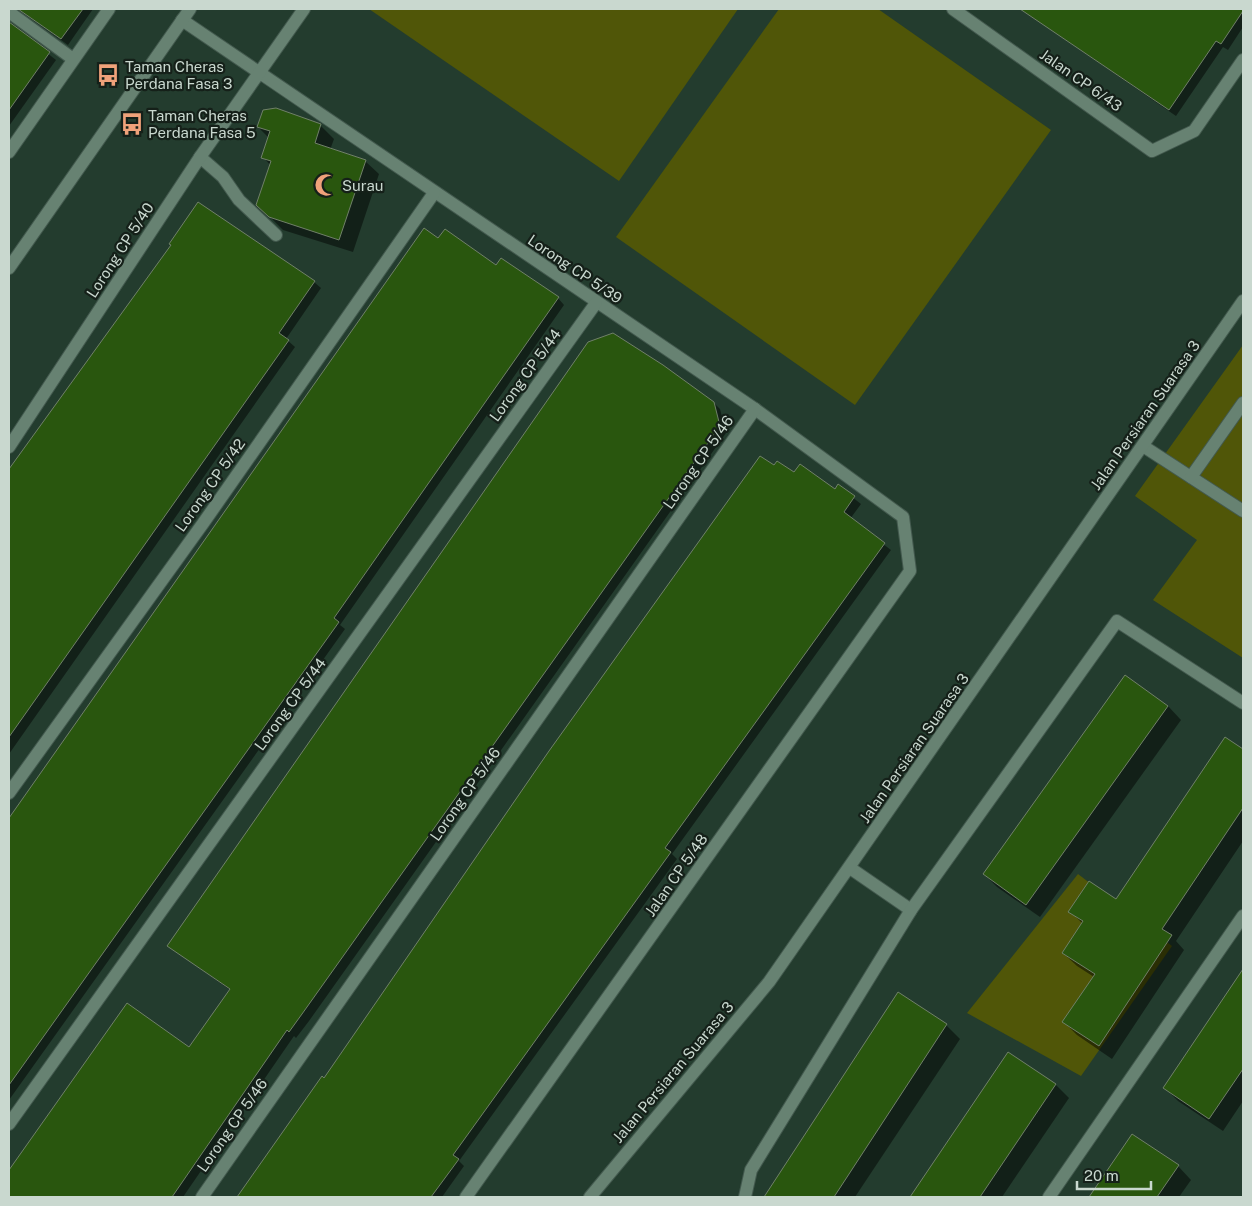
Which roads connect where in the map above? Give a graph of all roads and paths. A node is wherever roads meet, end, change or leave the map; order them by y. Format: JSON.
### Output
{"nodes":[{"id":1,"x":109,"y":9,"type":"edge"},
{"id":2,"x":190,"y":9,"type":"edge"},
{"id":3,"x":304,"y":9,"type":"edge"},
{"id":4,"x":952,"y":9,"type":"edge"},
{"id":5,"x":9,"y":12,"type":"edge"},
{"id":6,"x":182,"y":20,"type":"junction"},
{"id":7,"x":74,"y":59,"type":"junction"},
{"id":8,"x":1243,"y":60,"type":"edge"},
{"id":9,"x":259,"y":71,"type":"junction"},
{"id":10,"x":9,"y":152,"type":"edge"},
{"id":11,"x":200,"y":158,"type":"junction"},
{"id":12,"x":434,"y":193,"type":"junction"},
{"id":13,"x":276,"y":235,"type":"dead end"},
{"id":14,"x":9,"y":268,"type":"edge"},
{"id":15,"x":1243,"y":302,"type":"edge"},
{"id":16,"x":596,"y":303,"type":"junction"},
{"id":17,"x":1243,"y":403,"type":"edge"},
{"id":18,"x":755,"y":409,"type":"junction"},
{"id":19,"x":1143,"y":446,"type":"junction"},
{"id":20,"x":9,"y":447,"type":"edge"},
{"id":21,"x":1191,"y":477,"type":"junction"},
{"id":22,"x":1243,"y":511,"type":"edge"},
{"id":23,"x":910,"y":571,"type":"joint"},
{"id":24,"x":1243,"y":703,"type":"edge"},
{"id":25,"x":9,"y":793,"type":"edge"},
{"id":26,"x":850,"y":868,"type":"junction"},
{"id":27,"x":911,"y":910,"type":"junction"},
{"id":28,"x":1243,"y":916,"type":"edge"},
{"id":29,"x":9,"y":1124,"type":"edge"},
{"id":30,"x":202,"y":1197,"type":"edge"},
{"id":31,"x":466,"y":1197,"type":"edge"},
{"id":32,"x":590,"y":1197,"type":"edge"},
{"id":33,"x":745,"y":1197,"type":"edge"},
{"id":34,"x":1049,"y":1197,"type":"edge"}],
"edges":[{"from":1,"to":7,"type":"street"},
{"from":2,"to":6,"type":"street"},
{"from":3,"to":9,"type":"street","name":"Lorong CP 5/40"},
{"from":4,"to":8,"type":"street","name":"Jalan CP 6/43"},
{"from":5,"to":7,"type":"street"},
{"from":6,"to":9,"type":"street","name":"Lorong CP 5/39"},
{"from":6,"to":14,"type":"street"},
{"from":7,"to":10,"type":"street"},
{"from":9,"to":11,"type":"street","name":"Lorong CP 5/40"},
{"from":9,"to":12,"type":"street","name":"Lorong CP 5/39"},
{"from":11,"to":13,"type":"street"},
{"from":11,"to":20,"type":"street","name":"Lorong CP 5/40"},
{"from":12,"to":16,"type":"street","name":"Lorong CP 5/39"},
{"from":12,"to":25,"type":"street","name":"Lorong CP 5/42"},
{"from":15,"to":19,"type":"street","name":"Jalan Persiaran Suarasa 3"},
{"from":16,"to":18,"type":"street","name":"Lorong CP 5/39"},
{"from":16,"to":29,"type":"street","name":"Lorong CP 5/44"},
{"from":17,"to":21,"type":"street"},
{"from":18,"to":23,"type":"street","name":"Lorong CP 5/39"},
{"from":18,"to":30,"type":"street","name":"Lorong CP 5/46"},
{"from":19,"to":21,"type":"street"},
{"from":19,"to":26,"type":"street","name":"Jalan Persiaran Suarasa 3"},
{"from":21,"to":22,"type":"street"},
{"from":23,"to":31,"type":"street","name":"Jalan CP 5/48"},
{"from":24,"to":27,"type":"street"},
{"from":26,"to":27,"type":"street"},
{"from":26,"to":32,"type":"street","name":"Jalan Persiaran Suarasa 3"},
{"from":27,"to":33,"type":"street"},
{"from":28,"to":34,"type":"street"}]}
